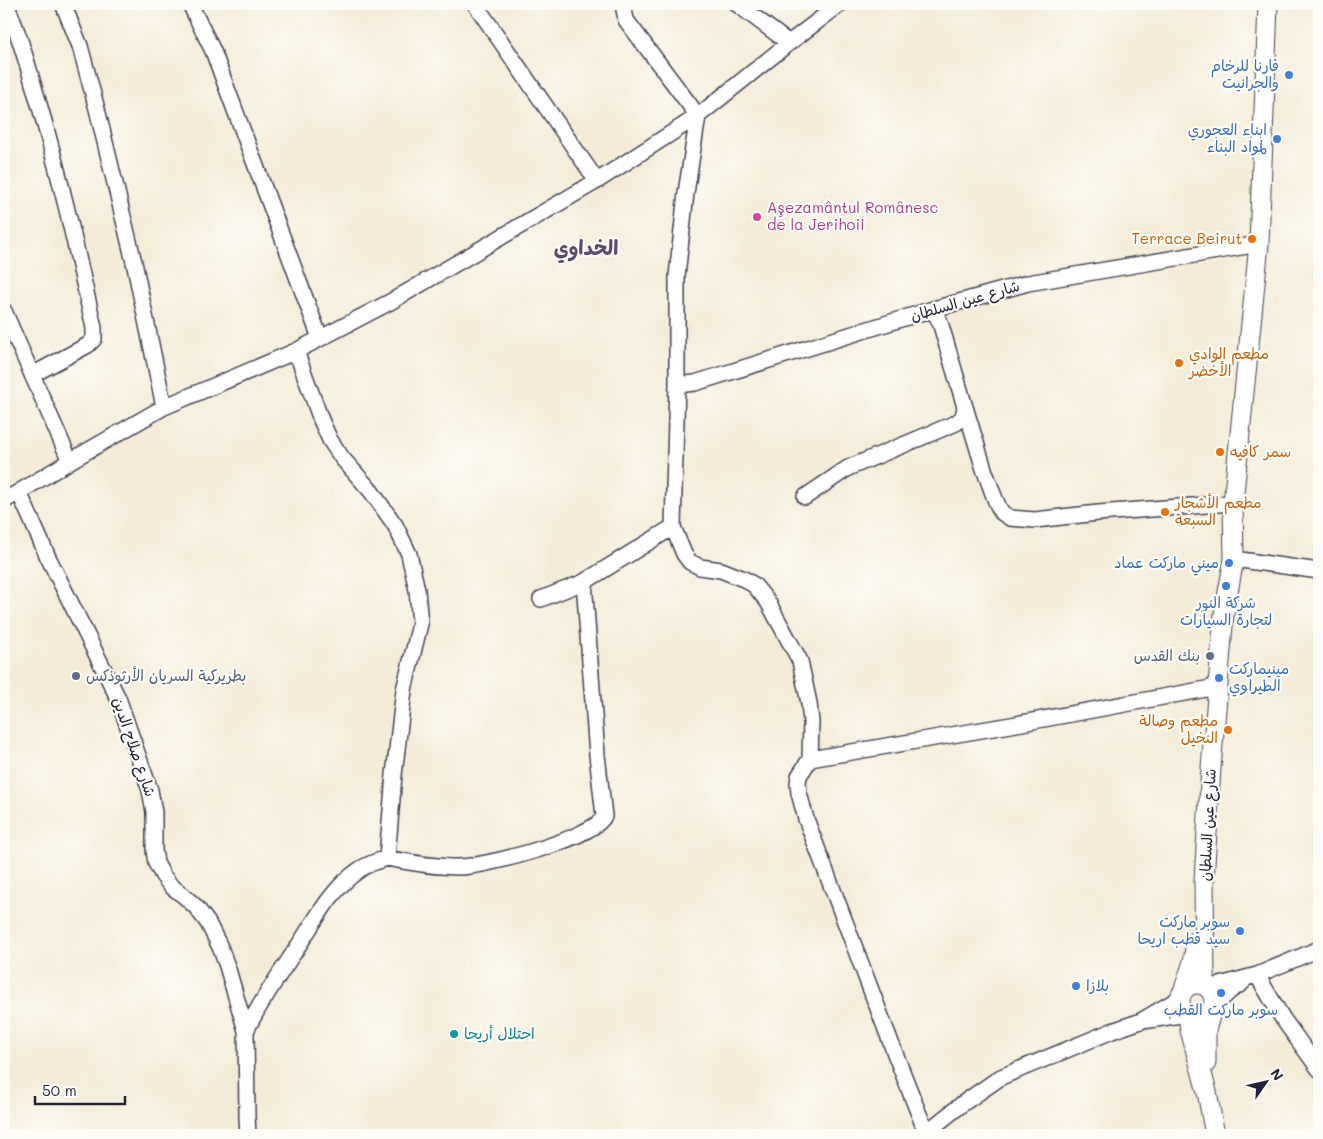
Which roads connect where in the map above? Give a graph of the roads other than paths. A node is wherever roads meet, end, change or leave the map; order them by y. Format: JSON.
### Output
{"nodes":[{"id":1,"x":6,"y":4,"type":"edge"},
{"id":2,"x":63,"y":4,"type":"edge"},
{"id":3,"x":190,"y":4,"type":"edge"},
{"id":4,"x":475,"y":4,"type":"edge"},
{"id":5,"x":623,"y":4,"type":"edge"},
{"id":6,"x":737,"y":4,"type":"edge"},
{"id":7,"x":840,"y":4,"type":"edge"},
{"id":8,"x":1268,"y":4,"type":"edge"},
{"id":9,"x":9,"y":26,"type":"edge"},
{"id":10,"x":789,"y":42,"type":"junction"},
{"id":11,"x":698,"y":116,"type":"junction"},
{"id":12,"x":597,"y":181,"type":"junction"},
{"id":13,"x":1258,"y":244,"type":"junction"},
{"id":14,"x":930,"y":310,"type":"junction"},
{"id":15,"x":4,"y":311,"type":"edge"},
{"id":16,"x":320,"y":338,"type":"junction"},
{"id":17,"x":296,"y":351,"type":"junction"},
{"id":18,"x":32,"y":375,"type":"junction"},
{"id":19,"x":677,"y":385,"type":"junction"},
{"id":20,"x":164,"y":407,"type":"junction"},
{"id":21,"x":965,"y":408,"type":"junction"},
{"id":22,"x":956,"y":424,"type":"junction"},
{"id":23,"x":973,"y":434,"type":"junction"},
{"id":24,"x":70,"y":461,"type":"junction"},
{"id":25,"x":19,"y":492,"type":"junction"},
{"id":26,"x":805,"y":497,"type":"dead end"},
{"id":27,"x":4,"y":501,"type":"edge"},
{"id":28,"x":1233,"y":503,"type":"junction"},
{"id":29,"x":673,"y":527,"type":"junction"},
{"id":30,"x":1234,"y":558,"type":"junction"},
{"id":31,"x":1319,"y":570,"type":"edge"},
{"id":32,"x":584,"y":582,"type":"junction"},
{"id":33,"x":541,"y":599,"type":"dead end"},
{"id":34,"x":1217,"y":687,"type":"junction"},
{"id":35,"x":810,"y":759,"type":"junction"},
{"id":36,"x":387,"y":858,"type":"junction"},
{"id":37,"x":1204,"y":898,"type":"junction"},
{"id":38,"x":1319,"y":949,"type":"edge"},
{"id":39,"x":1257,"y":975,"type":"junction"},
{"id":40,"x":1210,"y":997,"type":"junction"},
{"id":41,"x":1184,"y":1005,"type":"junction"},
{"id":42,"x":246,"y":1031,"type":"junction"},
{"id":43,"x":1319,"y":1069,"type":"edge"},
{"id":44,"x":1204,"y":1084,"type":"junction"},
{"id":45,"x":925,"y":1134,"type":"edge"},
{"id":46,"x":248,"y":1135,"type":"edge"},
{"id":47,"x":1215,"y":1135,"type":"edge"}],
"edges":[{"from":1,"to":9,"type":"street"},
{"from":2,"to":20,"type":"street"},
{"from":3,"to":16,"type":"street"},
{"from":4,"to":12,"type":"street"},
{"from":5,"to":11,"type":"street"},
{"from":6,"to":10,"type":"street"},
{"from":7,"to":10,"type":"street"},
{"from":8,"to":13,"type":"main road","name":"شارع عين السلطان"},
{"from":9,"to":18,"type":"street"},
{"from":10,"to":11,"type":"street"},
{"from":11,"to":12,"type":"street"},
{"from":11,"to":19,"type":"street"},
{"from":12,"to":16,"type":"street"},
{"from":13,"to":14,"type":"street","name":"شارع عين السلطان"},
{"from":13,"to":28,"type":"main road","name":"شارع عين السلطان"},
{"from":14,"to":19,"type":"street","name":"شارع عين السلطان"},
{"from":14,"to":21,"type":"street"},
{"from":15,"to":18,"type":"street"},
{"from":16,"to":17,"type":"street"},
{"from":17,"to":20,"type":"street"},
{"from":17,"to":36,"type":"street"},
{"from":18,"to":24,"type":"street"},
{"from":19,"to":29,"type":"street"},
{"from":20,"to":24,"type":"street"},
{"from":21,"to":22,"type":"street"},
{"from":21,"to":23,"type":"street"},
{"from":22,"to":23,"type":"street"},
{"from":22,"to":26,"type":"street"},
{"from":23,"to":28,"type":"street"},
{"from":24,"to":25,"type":"street"},
{"from":25,"to":27,"type":"street"},
{"from":25,"to":42,"type":"street","name":"شارع صلاح الدين"},
{"from":28,"to":30,"type":"main road","name":"شارع عين السلطان"},
{"from":29,"to":32,"type":"street"},
{"from":29,"to":35,"type":"street"},
{"from":30,"to":31,"type":"street"},
{"from":30,"to":34,"type":"main road","name":"شارع عين السلطان"},
{"from":32,"to":33,"type":"street"},
{"from":32,"to":36,"type":"street"},
{"from":34,"to":35,"type":"street"},
{"from":34,"to":37,"type":"main road","name":"شارع عين السلطان"},
{"from":35,"to":45,"type":"street"},
{"from":36,"to":42,"type":"street"},
{"from":37,"to":40,"type":"main road","name":"شارع عين السلطان"},
{"from":37,"to":41,"type":"main road","name":"شارع عين السلطان"},
{"from":38,"to":39,"type":"street"},
{"from":39,"to":40,"type":"street"},
{"from":39,"to":43,"type":"street"},
{"from":40,"to":41,"type":"main road"},
{"from":40,"to":41,"type":"main road"},
{"from":40,"to":44,"type":"main road","name":"شارع عين السلطان"},
{"from":41,"to":44,"type":"main road","name":"شارع عين السلطان"},
{"from":41,"to":45,"type":"street"},
{"from":42,"to":46,"type":"street","name":"شارع صلاح الدين"},
{"from":44,"to":47,"type":"main road","name":"شارع عين السلطان"}]}
